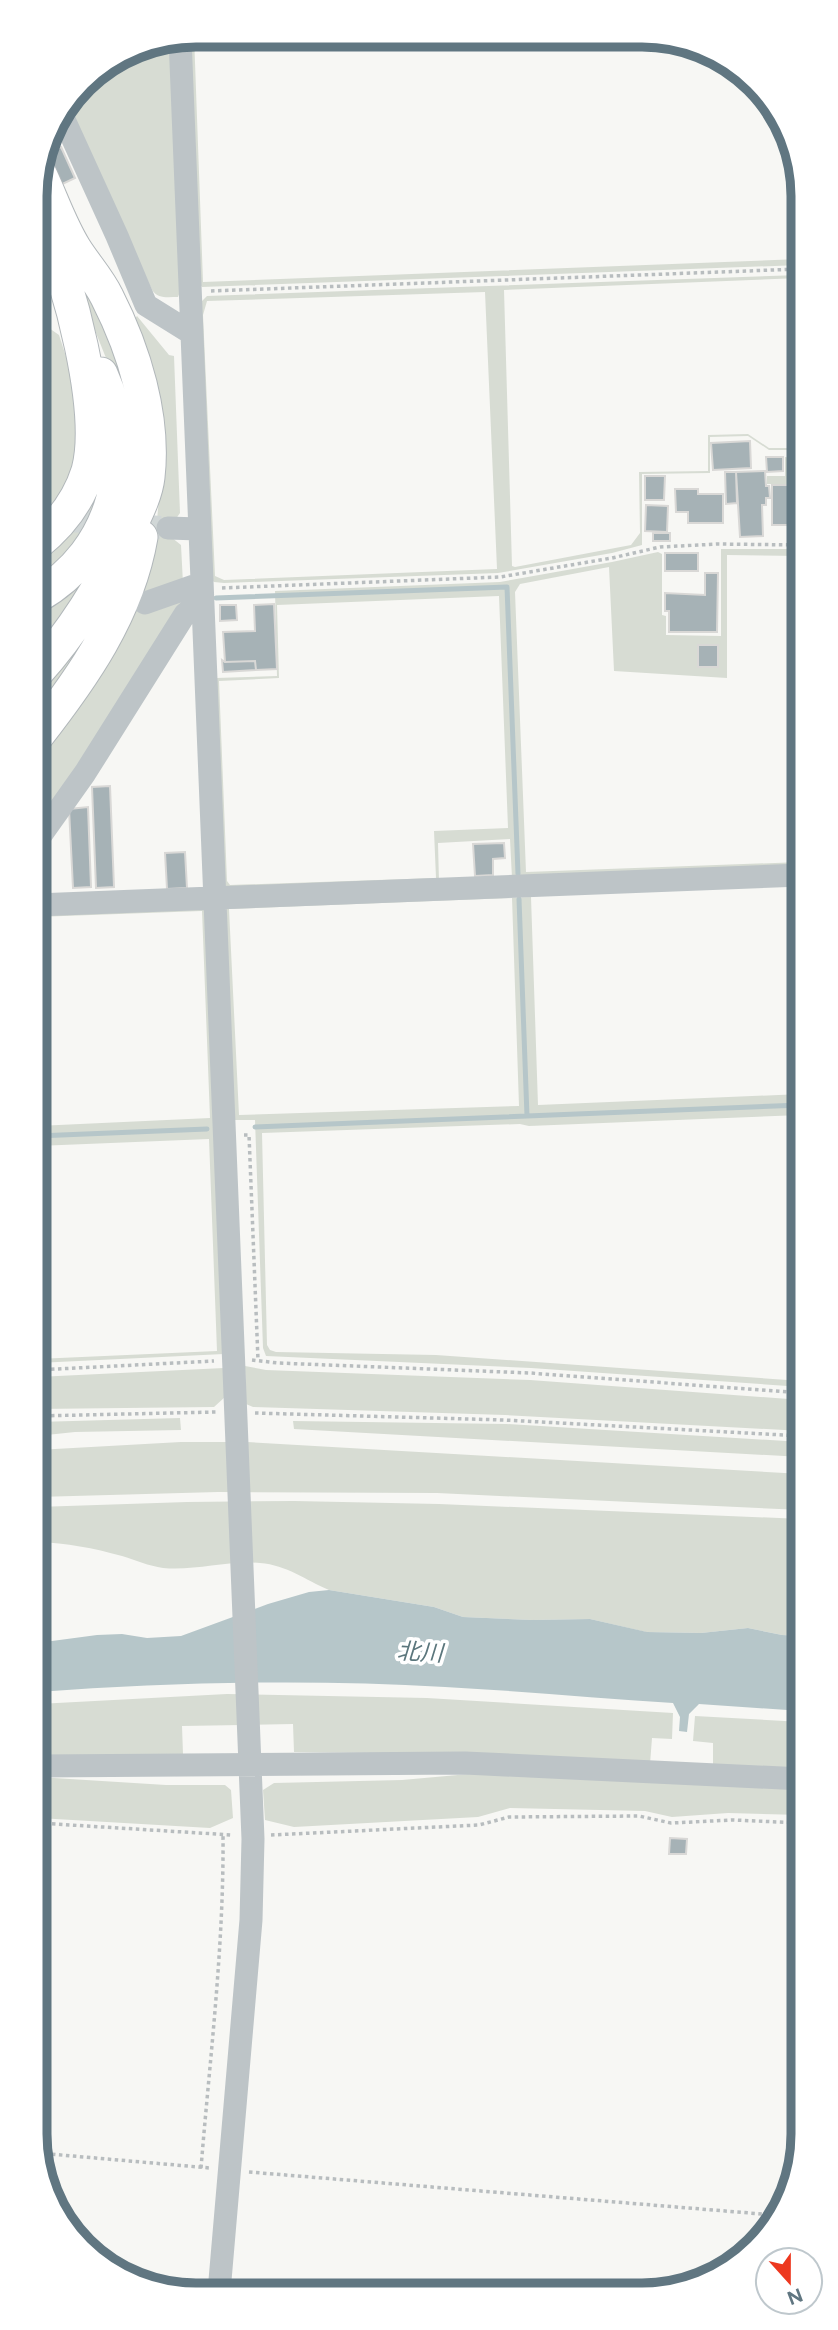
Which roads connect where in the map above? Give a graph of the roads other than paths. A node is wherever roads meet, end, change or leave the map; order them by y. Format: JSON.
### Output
{"nodes":[{"id":1,"x":180,"y":49,"type":"edge"},
{"id":2,"x":66,"y":124,"type":"edge"},
{"id":3,"x":48,"y":191,"type":"edge"},
{"id":4,"x":48,"y":235,"type":"edge"},
{"id":5,"x":75,"y":316,"type":"junction"},
{"id":6,"x":191,"y":333,"type":"junction"},
{"id":7,"x":148,"y":479,"type":"junction"},
{"id":8,"x":168,"y":528,"type":"tunnel mouth"},
{"id":9,"x":199,"y":529,"type":"junction"},
{"id":10,"x":48,"y":534,"type":"edge"},
{"id":11,"x":48,"y":589,"type":"edge"},
{"id":12,"x":203,"y":592,"type":"junction"},
{"id":13,"x":145,"y":603,"type":"dead end"},
{"id":14,"x":48,"y":658,"type":"tunnel mouth"},
{"id":15,"x":48,"y":721,"type":"edge"},
{"id":16,"x":48,"y":826,"type":"edge"},
{"id":17,"x":791,"y":875,"type":"edge"},
{"id":18,"x":215,"y":898,"type":"junction"},
{"id":19,"x":48,"y":905,"type":"edge"},
{"id":20,"x":250,"y":1755,"type":"junction"},
{"id":21,"x":47,"y":1766,"type":"edge"},
{"id":22,"x":790,"y":1778,"type":"edge"},
{"id":23,"x":220,"y":2283,"type":"edge"}],
"edges":[{"from":1,"to":6,"type":"street"},
{"from":2,"to":6,"type":"street"},
{"from":3,"to":7,"type":"highway"},
{"from":4,"to":5,"type":"highway"},
{"from":5,"to":10,"type":"highway"},
{"from":5,"to":11,"type":"highway"},
{"from":6,"to":9,"type":"street"},
{"from":7,"to":14,"type":"highway"},
{"from":7,"to":15,"type":"highway"},
{"from":8,"to":9,"type":"street"},
{"from":9,"to":12,"type":"street"},
{"from":12,"to":13,"type":"street"},
{"from":12,"to":16,"type":"street"},
{"from":12,"to":18,"type":"street"},
{"from":17,"to":18,"type":"street"},
{"from":18,"to":19,"type":"street"},
{"from":18,"to":20,"type":"street"},
{"from":20,"to":21,"type":"street"},
{"from":20,"to":22,"type":"street"},
{"from":20,"to":23,"type":"street"}]}
